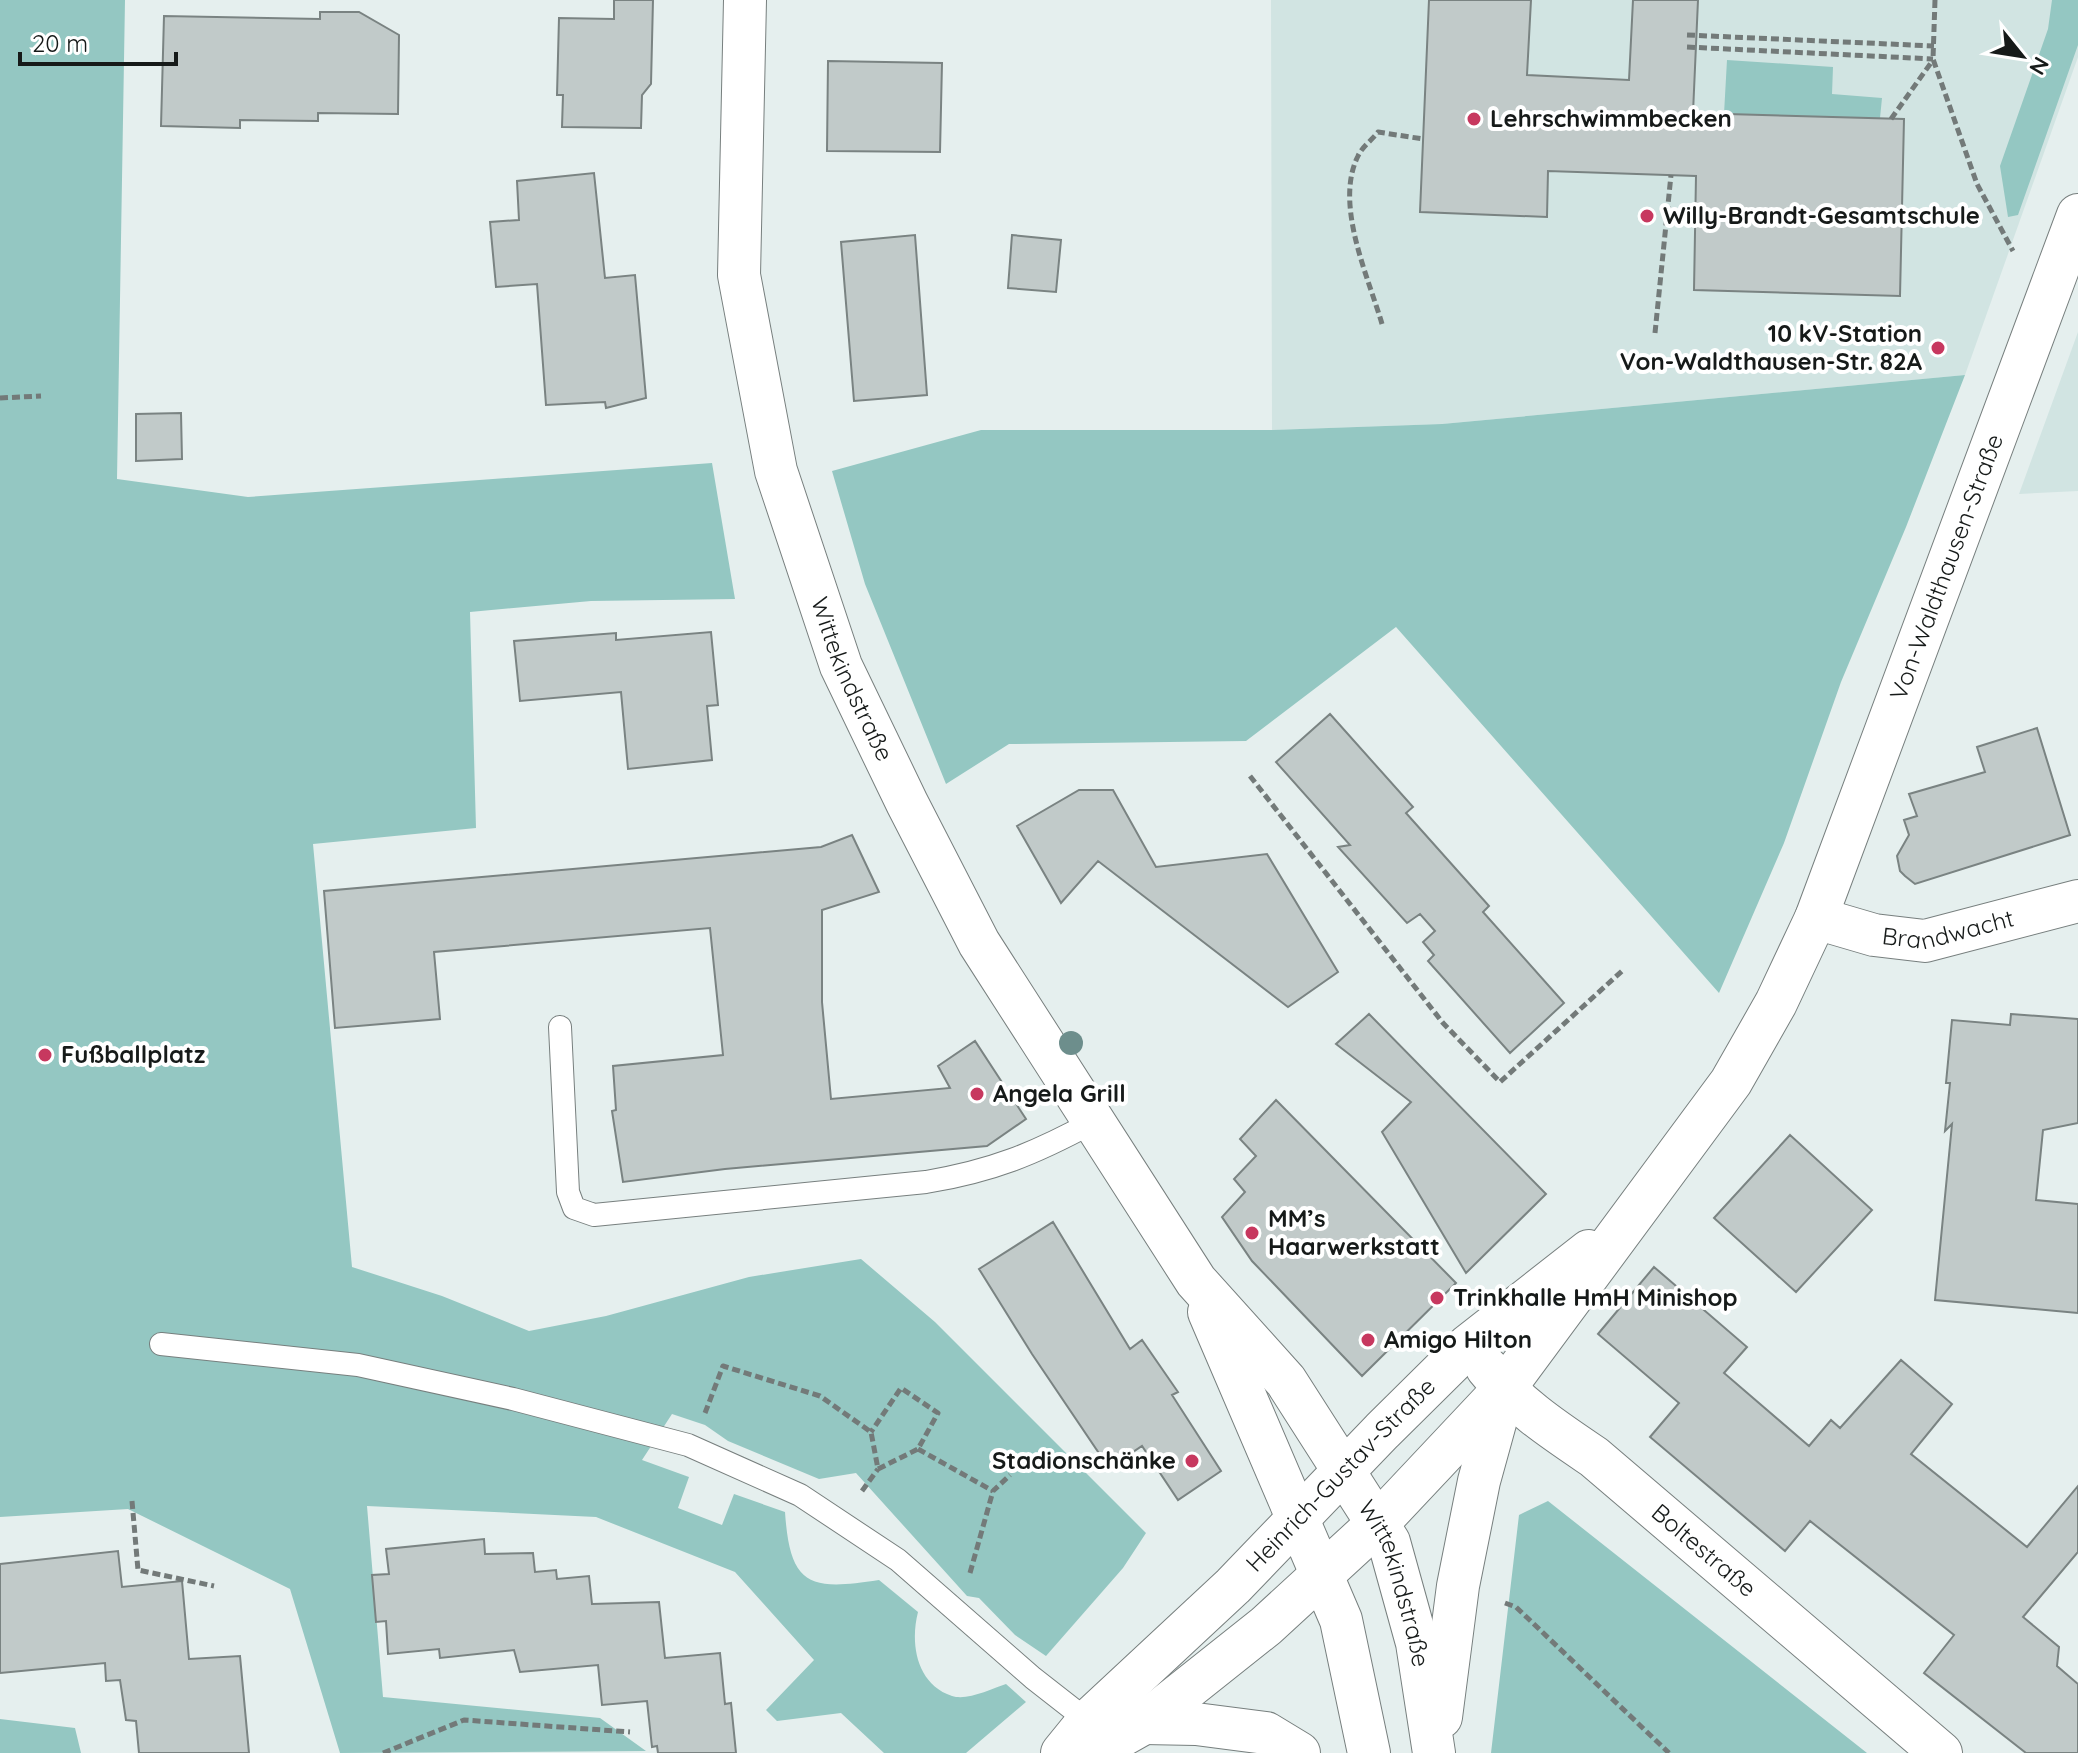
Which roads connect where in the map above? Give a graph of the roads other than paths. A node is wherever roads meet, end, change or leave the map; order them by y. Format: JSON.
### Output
{"nodes":[{"id":1,"x":745,"y":0,"type":"edge"},
{"id":2,"x":2078,"y":215,"type":"edge"},
{"id":3,"x":2078,"y":901,"type":"edge"},
{"id":4,"x":1816,"y":918,"type":"junction"},
{"id":5,"x":560,"y":1027,"type":"dead end"},
{"id":6,"x":1093,"y":1122,"type":"junction"},
{"id":7,"x":1633,"y":1215,"type":"junction"},
{"id":8,"x":1196,"y":1281,"type":"junction"},
{"id":9,"x":161,"y":1344,"type":"dead end"},
{"id":10,"x":1469,"y":1345,"type":"junction"},
{"id":11,"x":1504,"y":1389,"type":"junction"},
{"id":12,"x":1343,"y":1471,"type":"junction"},
{"id":13,"x":1297,"y":1519,"type":"junction"},
{"id":14,"x":1377,"y":1524,"type":"junction"},
{"id":15,"x":1321,"y":1575,"type":"junction"},
{"id":16,"x":1144,"y":1723,"type":"junction"},
{"id":17,"x":1080,"y":1742,"type":"edge"},
{"id":18,"x":1434,"y":1751,"type":"edge"},
{"id":19,"x":1299,"y":1753,"type":"edge"},
{"id":20,"x":1369,"y":1753,"type":"edge"},
{"id":21,"x":1941,"y":1753,"type":"edge"}],
"edges":[{"from":1,"to":6,"type":"street","name":"Wittekindstraße"},
{"from":2,"to":4,"type":"street","name":"Von-Waldthausen-Straße"},
{"from":3,"to":4,"type":"street","name":"Brandwacht"},
{"from":4,"to":7,"type":"street","name":"Heinrich-Gustav-Straße"},
{"from":5,"to":6,"type":"lane"},
{"from":6,"to":8,"type":"street","name":"Wittekindstraße"},
{"from":7,"to":10,"type":"street","name":"Heinrich-Gustav-Straße"},
{"from":7,"to":11,"type":"street","name":"Heinrich-Gustav-Straße"},
{"from":8,"to":12,"type":"street","name":"Wittekindstraße"},
{"from":8,"to":13,"type":"street","name":"Wittekindstraße"},
{"from":9,"to":17,"type":"lane"},
{"from":10,"to":11,"type":"street","name":"Boltestraße"},
{"from":10,"to":12,"type":"street","name":"Heinrich-Gustav-Straße"},
{"from":11,"to":14,"type":"street","name":"Heinrich-Gustav-Straße"},
{"from":11,"to":18,"type":"street","name":"Heinrich-Gustav-Straße"},
{"from":11,"to":21,"type":"street","name":"Boltestraße"},
{"from":12,"to":13,"type":"street","name":"Heinrich-Gustav-Straße"},
{"from":12,"to":14,"type":"street","name":"Wittekindstraße"},
{"from":13,"to":15,"type":"street","name":"Wittekindstraße"},
{"from":13,"to":17,"type":"street","name":"Heinrich-Gustav-Straße"},
{"from":14,"to":15,"type":"street","name":"Heinrich-Gustav-Straße"},
{"from":14,"to":18,"type":"street","name":"Wittekindstraße"},
{"from":15,"to":16,"type":"street","name":"Heinrich-Gustav-Straße"},
{"from":15,"to":20,"type":"street","name":"Wittekindstraße"},
{"from":16,"to":17,"type":"street","name":"Heinrich-Gustav-Straße"},
{"from":16,"to":19,"type":"street"}]}
